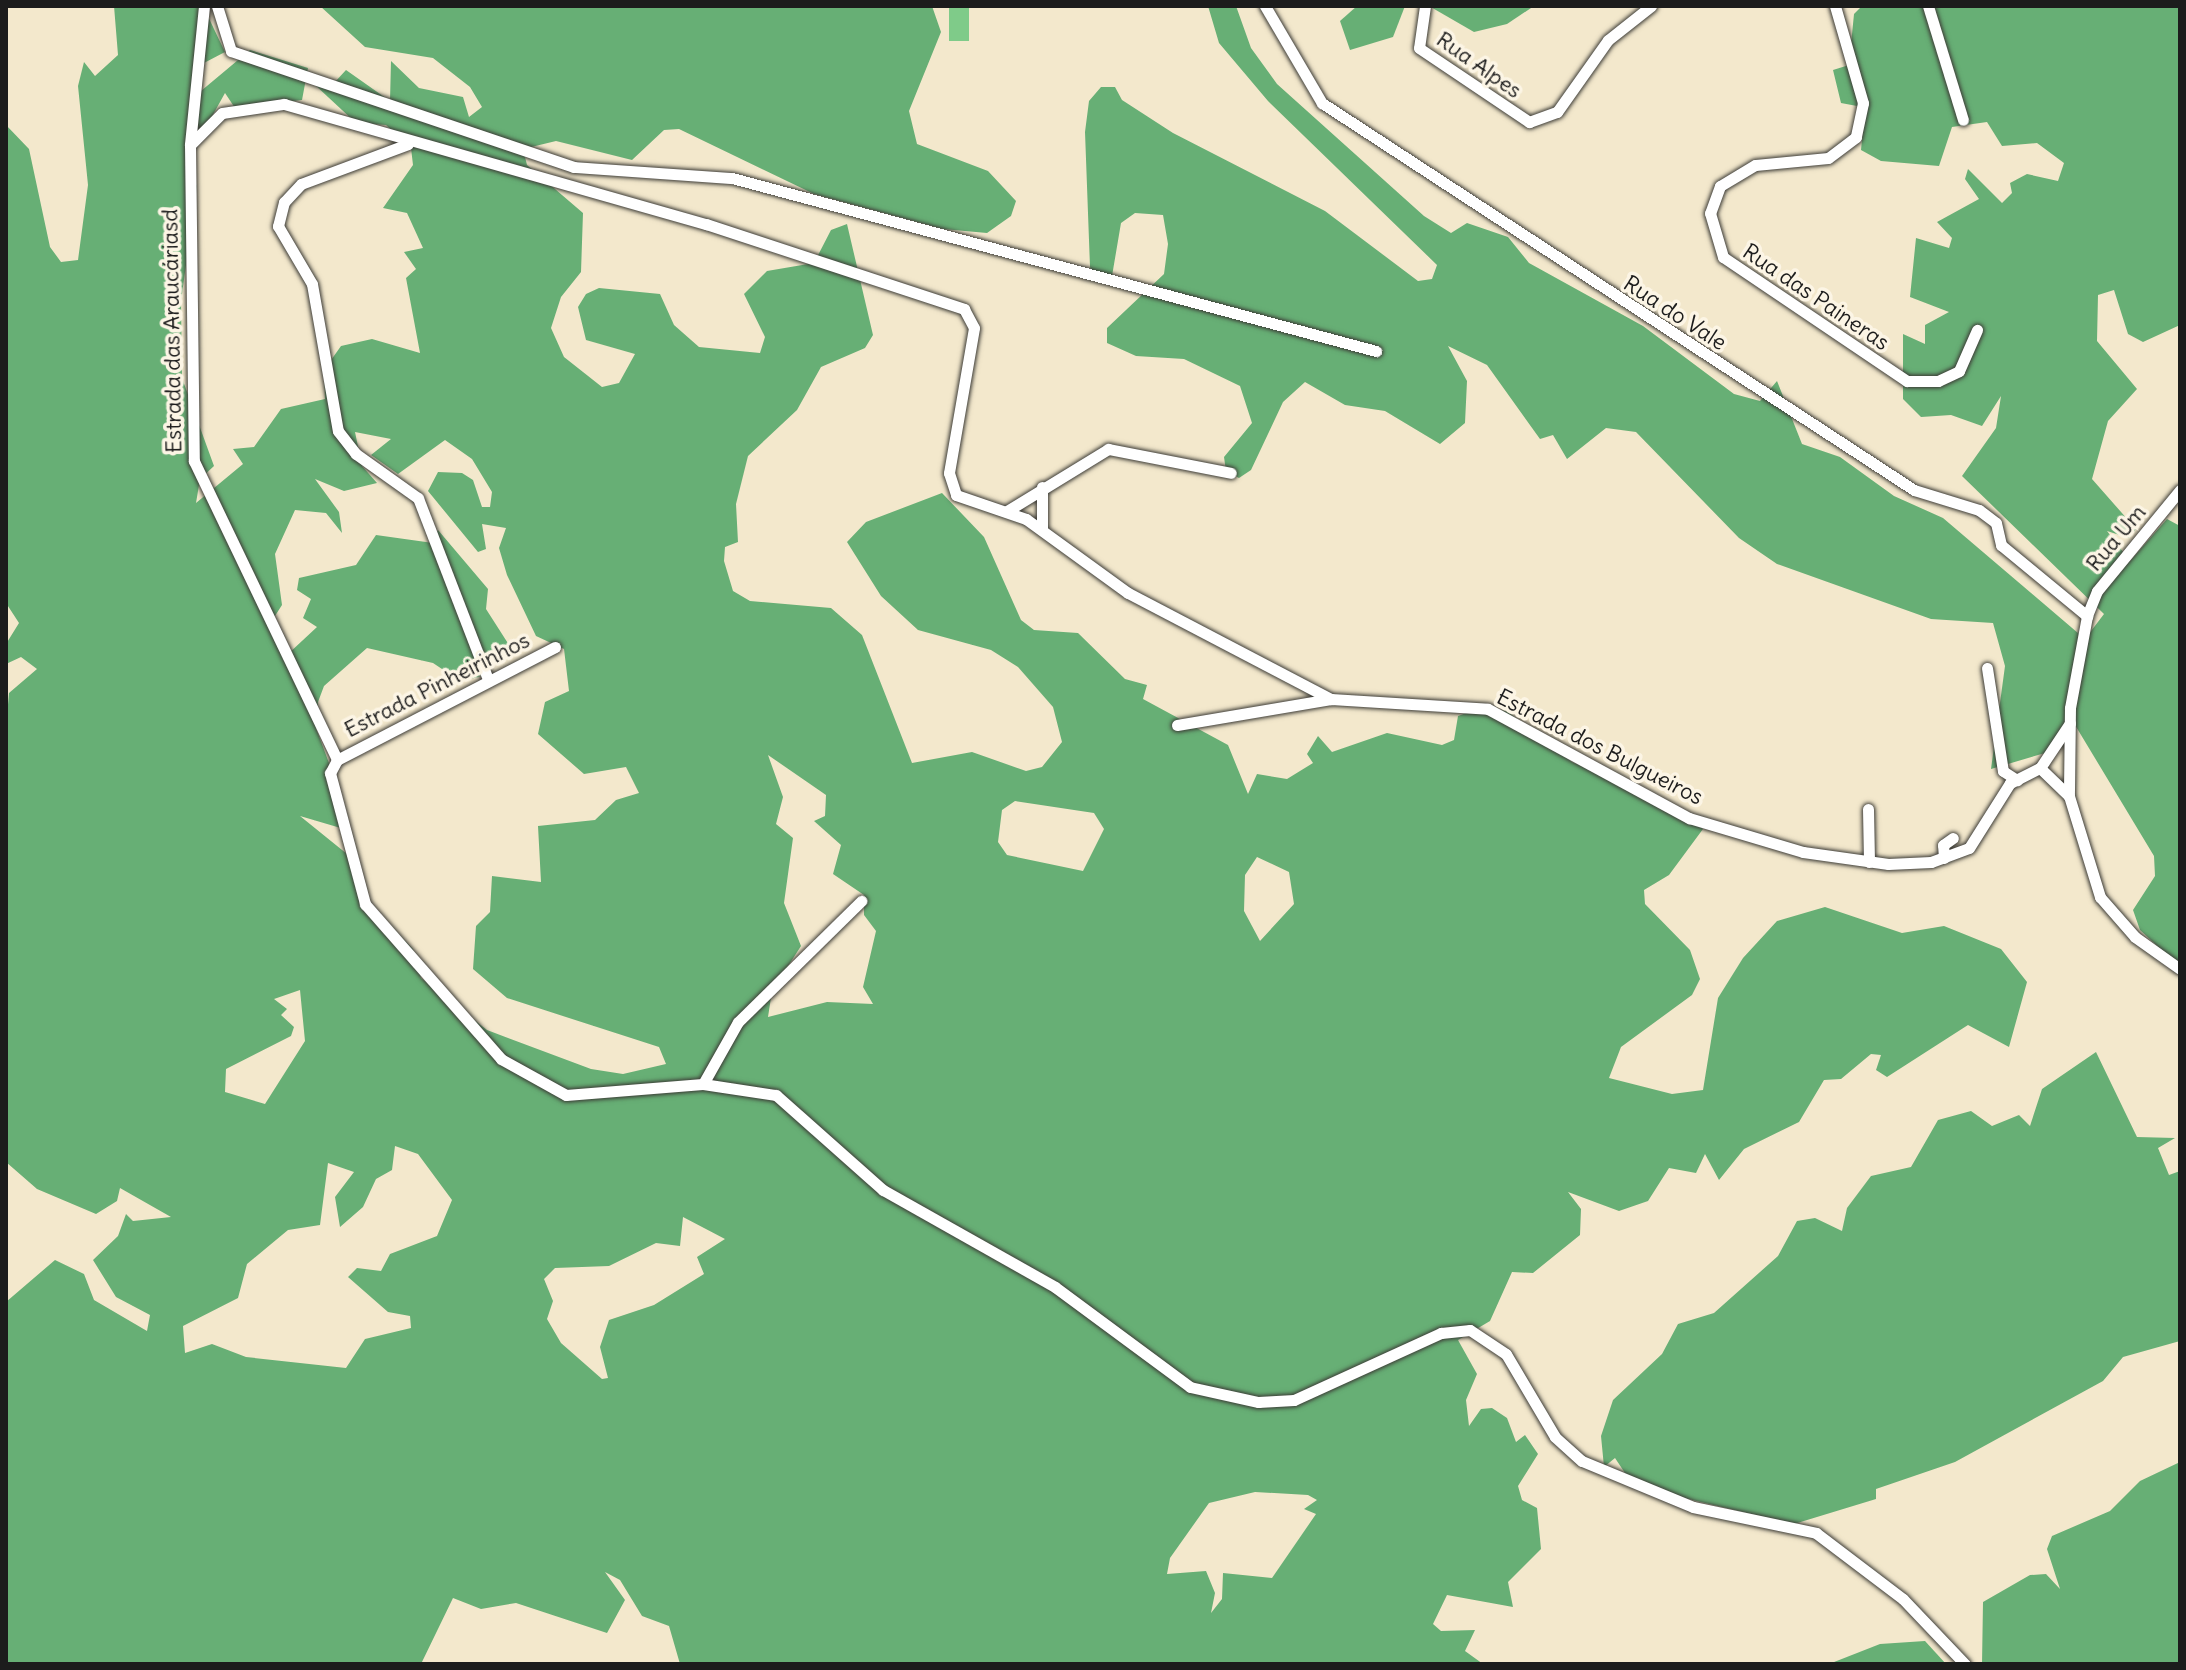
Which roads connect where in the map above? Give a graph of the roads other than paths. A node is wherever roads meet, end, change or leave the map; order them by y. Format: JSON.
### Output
{"nodes":[{"id":1,"x":217,"y":6,"type":"edge"},
{"id":2,"x":1265,"y":6,"type":"edge"},
{"id":3,"x":1425,"y":6,"type":"edge"},
{"id":4,"x":1651,"y":6,"type":"edge"},
{"id":5,"x":1835,"y":6,"type":"edge"},
{"id":6,"x":1928,"y":6,"type":"edge"},
{"id":7,"x":204,"y":10,"type":"edge"},
{"id":8,"x":1963,"y":120,"type":"dead end"},
{"id":9,"x":408,"y":144,"type":"junction"},
{"id":10,"x":190,"y":145,"type":"junction"},
{"id":11,"x":1977,"y":330,"type":"dead end"},
{"id":12,"x":1376,"y":351,"type":"dead end"},
{"id":13,"x":1231,"y":473,"type":"dead end"},
{"id":14,"x":1042,"y":487,"type":"junction"},
{"id":15,"x":2180,"y":490,"type":"edge"},
{"id":16,"x":1007,"y":511,"type":"junction"},
{"id":17,"x":1042,"y":528,"type":"junction"},
{"id":18,"x":2087,"y":616,"type":"junction"},
{"id":19,"x":555,"y":647,"type":"dead end"},
{"id":20,"x":1987,"y":668,"type":"dead end"},
{"id":21,"x":488,"y":679,"type":"junction"},
{"id":22,"x":1331,"y":699,"type":"junction"},
{"id":23,"x":2070,"y":723,"type":"junction"},
{"id":24,"x":1177,"y":725,"type":"dead end"},
{"id":25,"x":337,"y":760,"type":"junction"},
{"id":26,"x":2040,"y":768,"type":"junction"},
{"id":27,"x":2017,"y":780,"type":"junction"},
{"id":28,"x":2069,"y":796,"type":"junction"},
{"id":29,"x":1868,"y":809,"type":"dead end"},
{"id":30,"x":1953,"y":838,"type":"dead end"},
{"id":31,"x":1944,"y":858,"type":"junction"},
{"id":32,"x":1869,"y":862,"type":"junction"},
{"id":33,"x":861,"y":901,"type":"dead end"},
{"id":34,"x":2180,"y":969,"type":"edge"},
{"id":35,"x":703,"y":1084,"type":"junction"},
{"id":36,"x":1965,"y":1664,"type":"edge"}],
"edges":[{"from":1,"to":12,"type":"street"},
{"from":2,"to":18,"type":"street","name":"Rua do Vale"},
{"from":3,"to":4,"type":"street","name":"Rua Alpes"},
{"from":5,"to":11,"type":"street","name":"Rua das Paineras"},
{"from":6,"to":8,"type":"street"},
{"from":7,"to":10,"type":"street","name":"Estrada das Araucáriasd"},
{"from":9,"to":10,"type":"street"},
{"from":9,"to":16,"type":"street","name":"Estrada dos Bulgueiros"},
{"from":9,"to":21,"type":"street"},
{"from":10,"to":25,"type":"street","name":"Estrada das Araucáriasd"},
{"from":13,"to":14,"type":"street"},
{"from":14,"to":16,"type":"street"},
{"from":14,"to":17,"type":"street"},
{"from":15,"to":18,"type":"street","name":"Rua Um"},
{"from":16,"to":17,"type":"street","name":"Estrada dos Bulgueiros"},
{"from":17,"to":22,"type":"street","name":"Estrada dos Bulgueiros"},
{"from":18,"to":23,"type":"street","name":"Rua Um"},
{"from":19,"to":21,"type":"street","name":"Estrada Pinheirinhos"},
{"from":20,"to":27,"type":"street"},
{"from":21,"to":25,"type":"street","name":"Estrada Pinheirinhos"},
{"from":22,"to":24,"type":"street"},
{"from":22,"to":32,"type":"street","name":"Estrada dos Bulgueiros"},
{"from":23,"to":26,"type":"street"},
{"from":23,"to":28,"type":"street","name":"Rua Um"},
{"from":25,"to":35,"type":"street"},
{"from":26,"to":27,"type":"street"},
{"from":26,"to":28,"type":"street"},
{"from":27,"to":31,"type":"street","name":"Estrada dos Bulgueiros"},
{"from":28,"to":34,"type":"street"},
{"from":29,"to":32,"type":"street"},
{"from":30,"to":31,"type":"street"},
{"from":31,"to":32,"type":"street","name":"Estrada dos Bulgueiros"},
{"from":33,"to":35,"type":"street"},
{"from":35,"to":36,"type":"street"}]}
